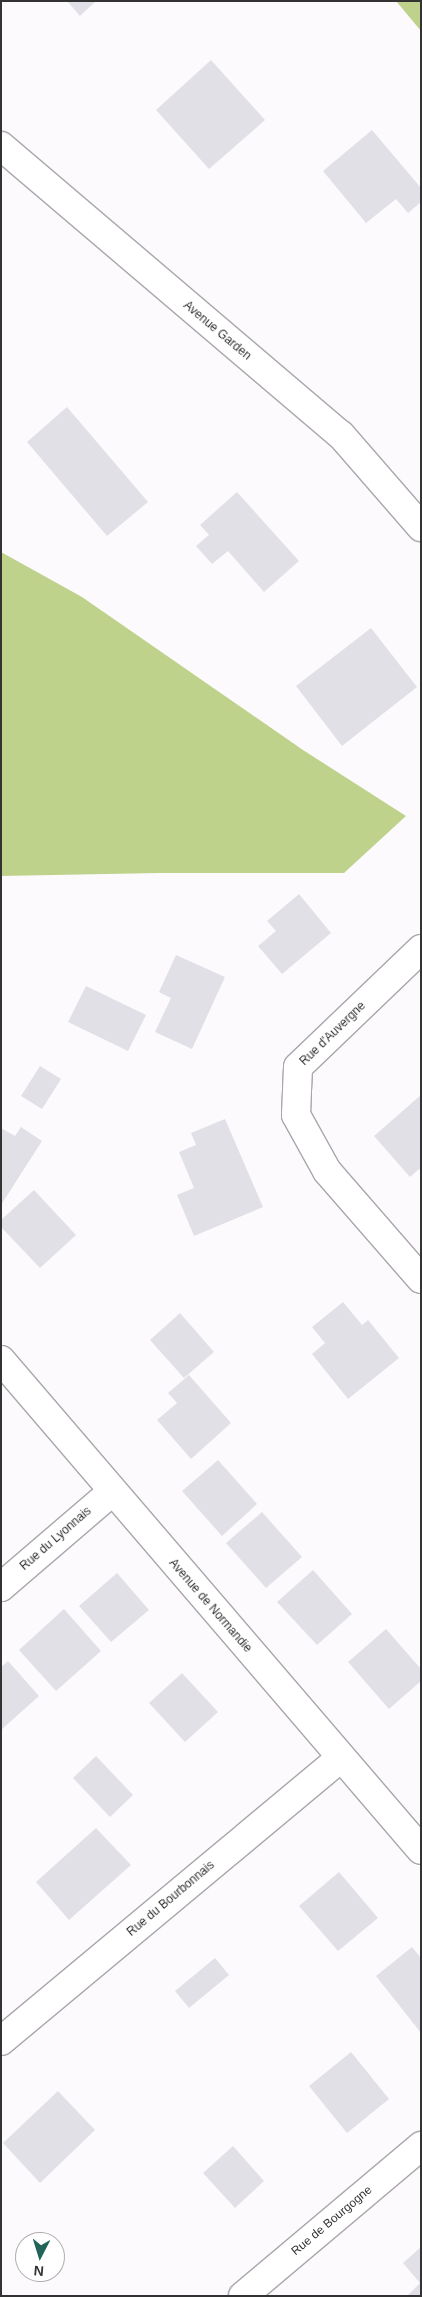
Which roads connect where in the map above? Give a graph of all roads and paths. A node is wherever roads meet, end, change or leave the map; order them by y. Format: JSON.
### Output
{"nodes":[{"id":1,"x":1,"y":146,"type":"edge"},
{"id":2,"x":421,"y":527,"type":"edge"},
{"id":3,"x":421,"y":949,"type":"edge"},
{"id":4,"x":421,"y":1279,"type":"edge"},
{"id":5,"x":1,"y":1360,"type":"edge"},
{"id":6,"x":112,"y":1492,"type":"junction"},
{"id":7,"x":1,"y":1587,"type":"edge"},
{"id":8,"x":341,"y":1758,"type":"junction"},
{"id":9,"x":421,"y":1850,"type":"edge"},
{"id":10,"x":1,"y":2041,"type":"edge"},
{"id":11,"x":421,"y":2146,"type":"edge"},
{"id":12,"x":243,"y":2296,"type":"edge"}],
"edges":[{"from":1,"to":2,"type":"street","name":"Avenue Garden"},
{"from":3,"to":4,"type":"street","name":"Rue d'Auvergne"},
{"from":5,"to":6,"type":"street","name":"Avenue de Normandie"},
{"from":6,"to":7,"type":"street","name":"Rue du Lyonnais"},
{"from":6,"to":8,"type":"street","name":"Avenue de Normandie"},
{"from":8,"to":9,"type":"street","name":"Avenue de Normandie"},
{"from":8,"to":10,"type":"street","name":"Rue du Bourbonnais"},
{"from":11,"to":12,"type":"street","name":"Rue de Bourgogne"}]}
